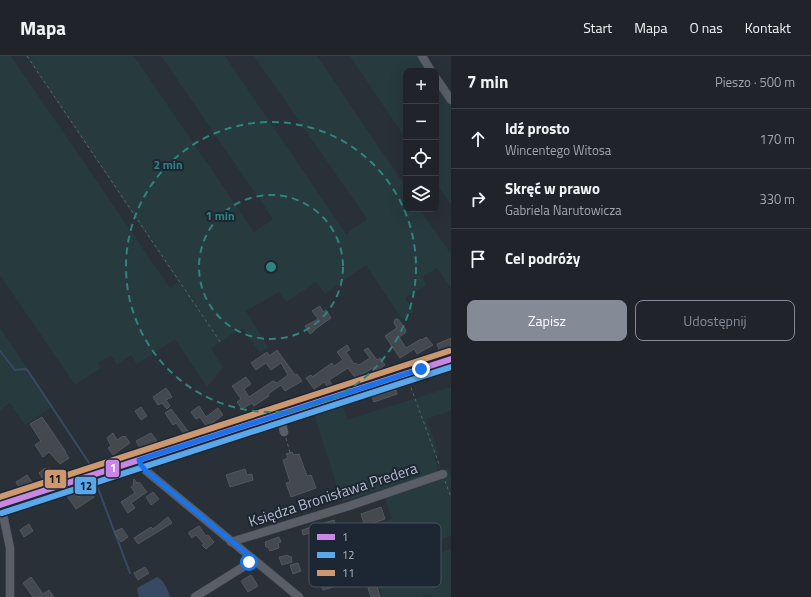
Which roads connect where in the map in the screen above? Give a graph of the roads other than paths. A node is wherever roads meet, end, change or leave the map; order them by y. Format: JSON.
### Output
{"nodes":[{"id":1,"x":422,"y":56,"type":"edge"},
{"id":2,"x":430,"y":68,"type":"edge"},
{"id":3,"x":439,"y":82,"type":"edge"},
{"id":4,"x":451,"y":100,"type":"edge"},
{"id":5,"x":451,"y":359,"type":"edge"},
{"id":6,"x":280,"y":415,"type":"junction"},
{"id":7,"x":284,"y":432,"type":"road end"},
{"id":8,"x":139,"y":460,"type":"junction"},
{"id":9,"x":443,"y":474,"type":"road end"},
{"id":10,"x":1,"y":505,"type":"edge"},
{"id":11,"x":231,"y":542,"type":"junction"},
{"id":12,"x":252,"y":558,"type":"junction"},
{"id":13,"x":10,"y":597,"type":"edge"},
{"id":14,"x":196,"y":597,"type":"edge"},
{"id":15,"x":299,"y":597,"type":"edge"}],
"edges":[{"from":1,"to":2,"type":"street"},
{"from":3,"to":4,"type":"street"},
{"from":5,"to":6,"type":"main road"},
{"from":6,"to":7,"type":"street"},
{"from":6,"to":8,"type":"main road"},
{"from":8,"to":10,"type":"main road"},
{"from":8,"to":11,"type":"street"},
{"from":9,"to":11,"type":"street","name":"Księdza Bronisława Predera"},
{"from":10,"to":13,"type":"street"},
{"from":11,"to":12,"type":"street"},
{"from":12,"to":14,"type":"street"},
{"from":12,"to":15,"type":"street"}]}
